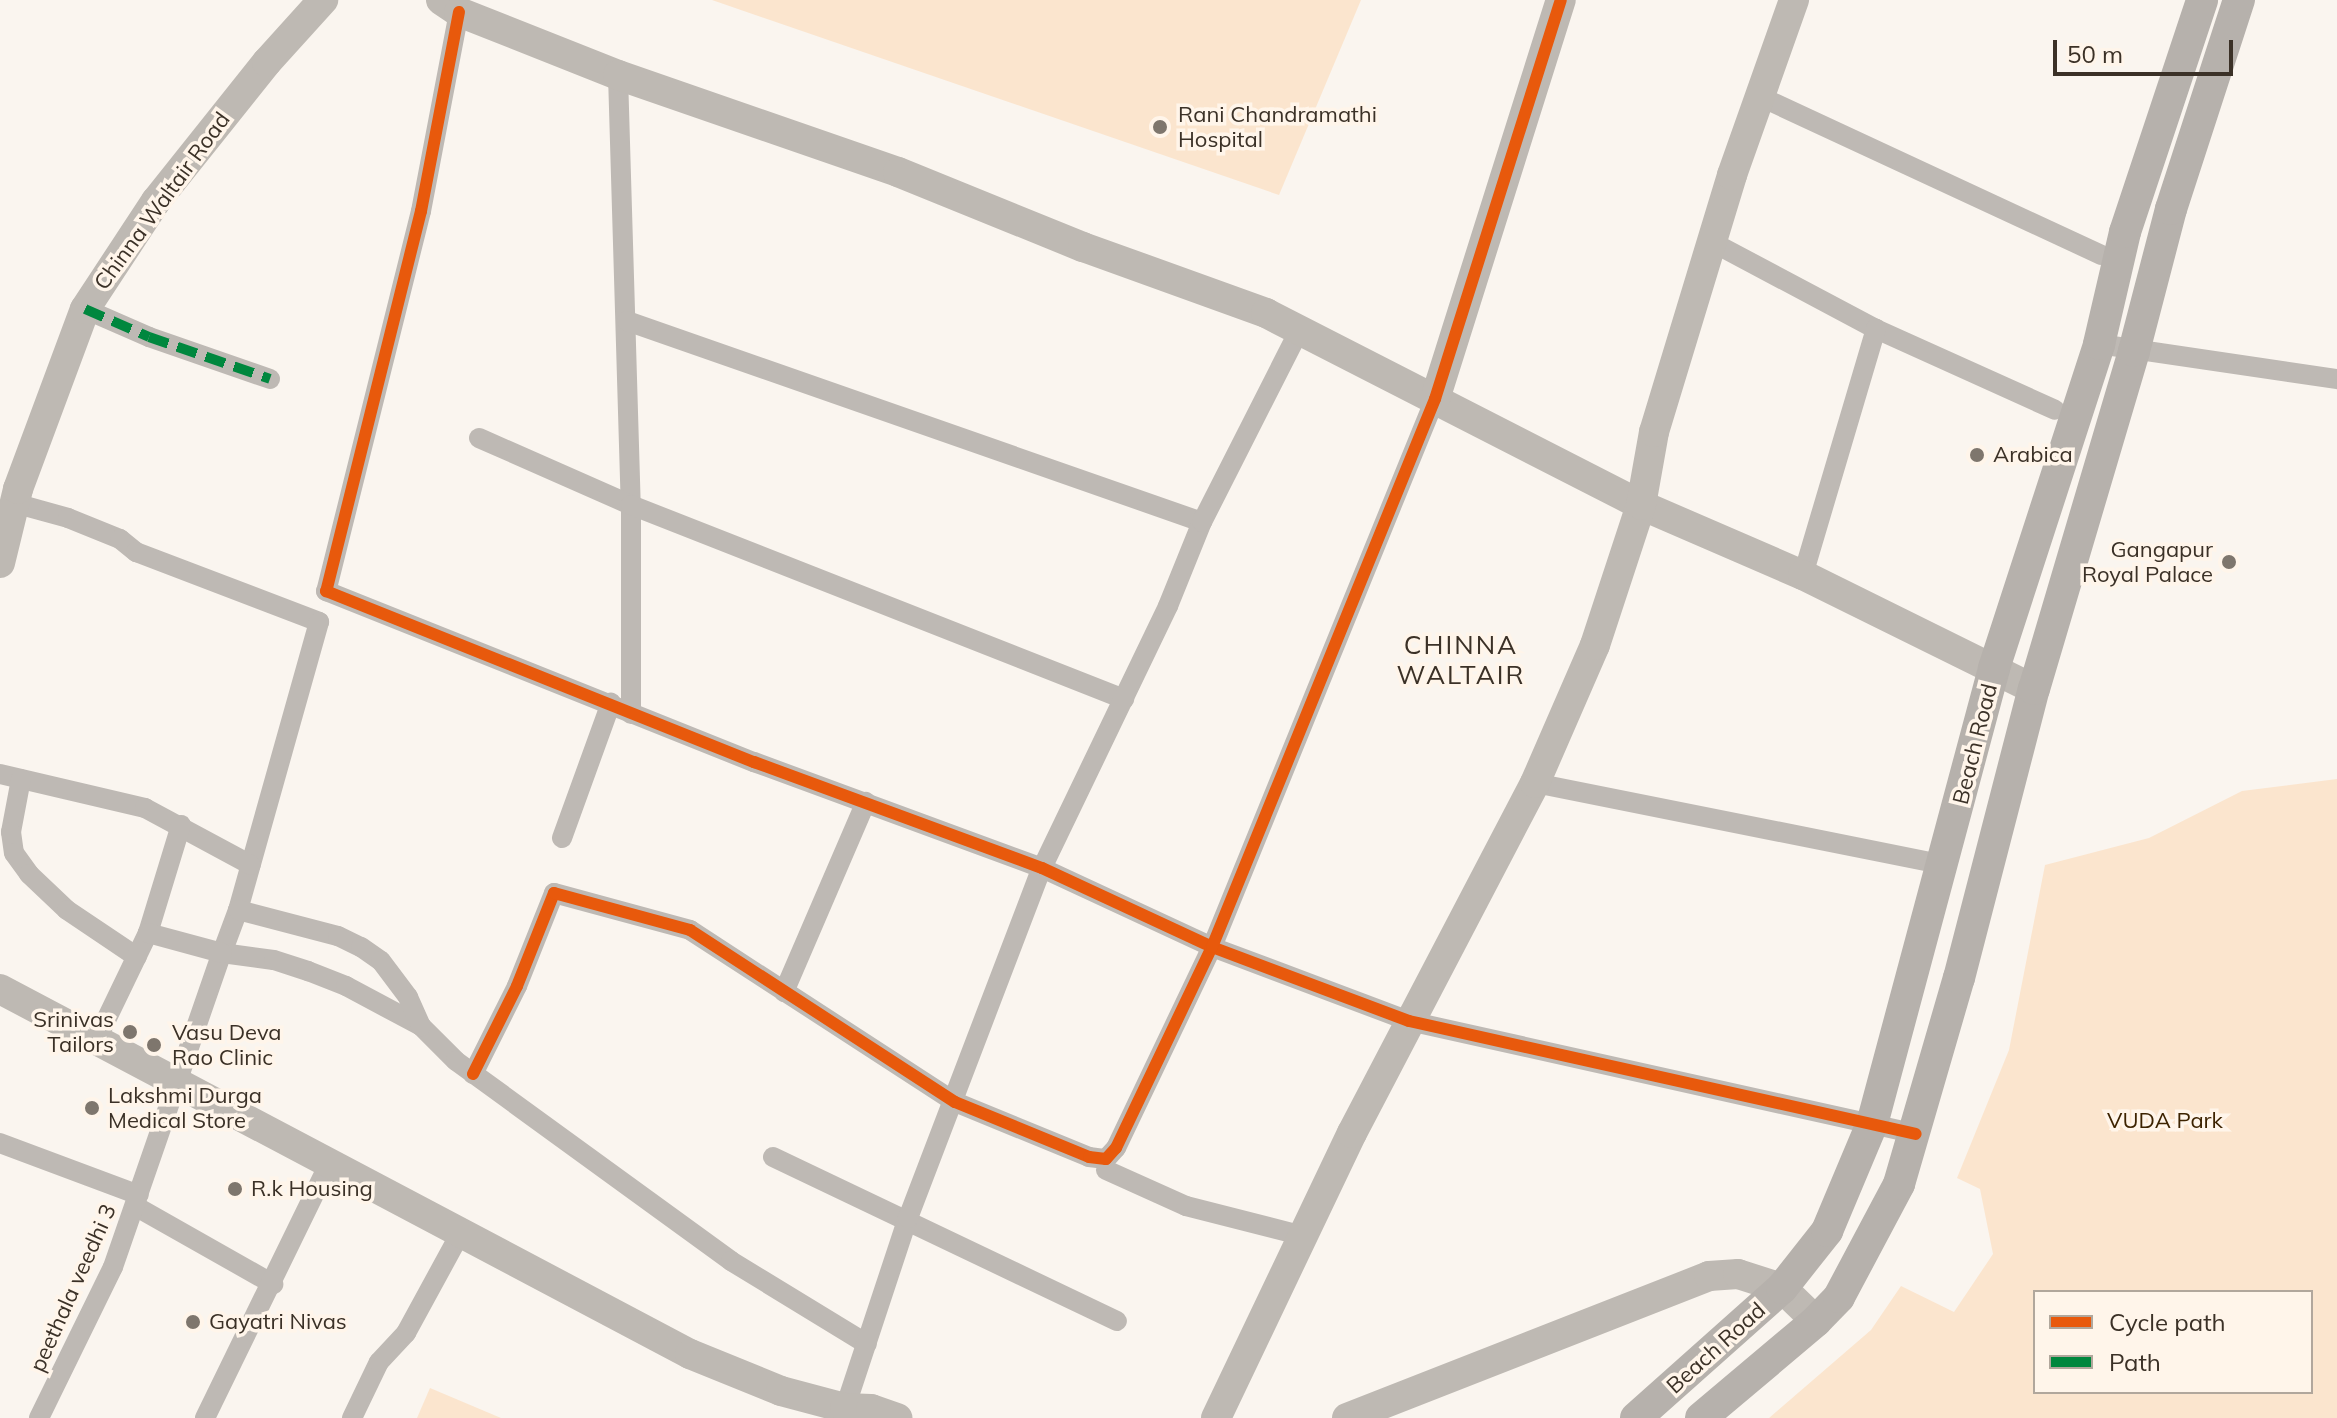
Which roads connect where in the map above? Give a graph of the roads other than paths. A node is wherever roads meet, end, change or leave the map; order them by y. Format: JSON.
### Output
{"nodes":[{"id":1,"x":323,"y":0,"type":"edge"},
{"id":2,"x":1561,"y":0,"type":"edge"},
{"id":3,"x":1794,"y":0,"type":"edge"},
{"id":4,"x":2202,"y":0,"type":"edge"},
{"id":5,"x":2239,"y":0,"type":"edge"},
{"id":6,"x":450,"y":6,"type":"edge"},
{"id":7,"x":618,"y":75,"type":"junction"},
{"id":8,"x":1761,"y":97,"type":"junction"},
{"id":9,"x":1714,"y":243,"type":"junction"},
{"id":10,"x":2101,"y":255,"type":"dead end"},
{"id":11,"x":85,"y":309,"type":"junction"},
{"id":12,"x":627,"y":321,"type":"junction"},
{"id":13,"x":1300,"y":329,"type":"junction"},
{"id":14,"x":1876,"y":329,"type":"junction"},
{"id":15,"x":2099,"y":344,"type":"junction"},
{"id":16,"x":2134,"y":351,"type":"junction"},
{"id":17,"x":270,"y":379,"type":"dead end"},
{"id":18,"x":2337,"y":379,"type":"edge"},
{"id":19,"x":1435,"y":399,"type":"junction"},
{"id":20,"x":2055,"y":410,"type":"dead end"},
{"id":21,"x":479,"y":438,"type":"dead end"},
{"id":22,"x":14,"y":503,"type":"junction"},
{"id":23,"x":631,"y":505,"type":"junction"},
{"id":24,"x":1641,"y":505,"type":"junction"},
{"id":25,"x":1202,"y":522,"type":"junction"},
{"id":26,"x":0,"y":563,"type":"edge"},
{"id":27,"x":1803,"y":575,"type":"junction"},
{"id":28,"x":326,"y":591,"type":"junction"},
{"id":29,"x":319,"y":622,"type":"junction"},
{"id":30,"x":1994,"y":668,"type":"junction"},
{"id":31,"x":2034,"y":689,"type":"junction"},
{"id":32,"x":1124,"y":699,"type":"junction"},
{"id":33,"x":611,"y":703,"type":"junction"},
{"id":34,"x":631,"y":714,"type":"junction"},
{"id":35,"x":0,"y":774,"type":"edge"},
{"id":36,"x":21,"y":779,"type":"junction"},
{"id":37,"x":1535,"y":783,"type":"junction"},
{"id":38,"x":866,"y":802,"type":"junction"},
{"id":39,"x":181,"y":825,"type":"junction"},
{"id":40,"x":562,"y":838,"type":"dead end"},
{"id":41,"x":251,"y":865,"type":"junction"},
{"id":42,"x":1944,"y":865,"type":"junction"},
{"id":43,"x":1042,"y":868,"type":"junction"},
{"id":44,"x":238,"y":910,"type":"junction"},
{"id":45,"x":148,"y":933,"type":"junction"},
{"id":46,"x":1212,"y":947,"type":"junction"},
{"id":47,"x":222,"y":953,"type":"junction"},
{"id":48,"x":137,"y":957,"type":"junction"},
{"id":49,"x":0,"y":989,"type":"edge"},
{"id":50,"x":784,"y":992,"type":"junction"},
{"id":51,"x":1409,"y":1021,"type":"junction"},
{"id":52,"x":421,"y":1026,"type":"junction"},
{"id":53,"x":95,"y":1043,"type":"junction"},
{"id":54,"x":473,"y":1074,"type":"junction"},
{"id":55,"x":174,"y":1084,"type":"junction"},
{"id":56,"x":955,"y":1102,"type":"junction"},
{"id":57,"x":1872,"y":1124,"type":"junction"},
{"id":58,"x":1916,"y":1134,"type":"junction"},
{"id":59,"x":0,"y":1143,"type":"edge"},
{"id":60,"x":773,"y":1157,"type":"dead end"},
{"id":61,"x":330,"y":1162,"type":"junction"},
{"id":62,"x":1106,"y":1170,"type":"dead end"},
{"id":63,"x":137,"y":1200,"type":"junction"},
{"id":64,"x":908,"y":1218,"type":"junction"},
{"id":65,"x":460,"y":1234,"type":"junction"},
{"id":66,"x":1304,"y":1236,"type":"junction"},
{"id":67,"x":273,"y":1284,"type":"junction"},
{"id":68,"x":1782,"y":1288,"type":"junction"},
{"id":69,"x":1117,"y":1321,"type":"dead end"},
{"id":70,"x":1816,"y":1321,"type":"junction"},
{"id":71,"x":867,"y":1344,"type":"junction"},
{"id":72,"x":845,"y":1408,"type":"junction"},
{"id":73,"x":39,"y":1418,"type":"edge"},
{"id":74,"x":205,"y":1418,"type":"edge"},
{"id":75,"x":352,"y":1418,"type":"edge"},
{"id":76,"x":897,"y":1418,"type":"edge"},
{"id":77,"x":1216,"y":1418,"type":"edge"},
{"id":78,"x":1347,"y":1418,"type":"edge"},
{"id":79,"x":1636,"y":1418,"type":"edge"},
{"id":80,"x":1701,"y":1418,"type":"edge"}],
"edges":[{"from":1,"to":11,"type":"street","name":"Chinna Waltair Road"},
{"from":2,"to":19,"type":"street"},
{"from":3,"to":8,"type":"street"},
{"from":4,"to":15,"type":"main road","name":"Beach Road"},
{"from":5,"to":16,"type":"main road","name":"Beach Road"},
{"from":6,"to":7,"type":"street"},
{"from":6,"to":28,"type":"street","name":"peethala veedhi 3"},
{"from":7,"to":12,"type":"street"},
{"from":7,"to":13,"type":"street"},
{"from":8,"to":9,"type":"street"},
{"from":8,"to":10,"type":"street"},
{"from":9,"to":14,"type":"street"},
{"from":9,"to":24,"type":"street"},
{"from":11,"to":17,"type":"street"},
{"from":11,"to":22,"type":"street","name":"Chinna Waltair Road"},
{"from":12,"to":23,"type":"street"},
{"from":12,"to":25,"type":"street"},
{"from":13,"to":19,"type":"street"},
{"from":13,"to":25,"type":"street"},
{"from":14,"to":20,"type":"street"},
{"from":14,"to":27,"type":"street"},
{"from":15,"to":16,"type":"street"},
{"from":15,"to":30,"type":"main road","name":"Beach Road"},
{"from":16,"to":18,"type":"street"},
{"from":16,"to":31,"type":"main road","name":"Beach Road"},
{"from":19,"to":24,"type":"street"},
{"from":19,"to":46,"type":"street"},
{"from":21,"to":23,"type":"street"},
{"from":22,"to":26,"type":"street","name":"Chinna Waltair Road"},
{"from":22,"to":29,"type":"street"},
{"from":23,"to":32,"type":"street"},
{"from":23,"to":34,"type":"street"},
{"from":24,"to":27,"type":"street"},
{"from":24,"to":37,"type":"street"},
{"from":25,"to":32,"type":"street"},
{"from":27,"to":30,"type":"street"},
{"from":28,"to":29,"type":"street","name":"peethala veedhi 3"},
{"from":28,"to":33,"type":"street"},
{"from":29,"to":41,"type":"street","name":"peethala veedhi 3"},
{"from":30,"to":31,"type":"street"},
{"from":30,"to":42,"type":"main road","name":"Beach Road"},
{"from":31,"to":58,"type":"main road","name":"Beach Road"},
{"from":32,"to":43,"type":"street"},
{"from":33,"to":34,"type":"street"},
{"from":33,"to":40,"type":"street"},
{"from":34,"to":38,"type":"street"},
{"from":35,"to":36,"type":"street"},
{"from":36,"to":39,"type":"street"},
{"from":36,"to":48,"type":"street"},
{"from":37,"to":42,"type":"street"},
{"from":37,"to":51,"type":"street"},
{"from":38,"to":43,"type":"street"},
{"from":38,"to":50,"type":"street"},
{"from":39,"to":41,"type":"street"},
{"from":39,"to":45,"type":"street"},
{"from":41,"to":44,"type":"street","name":"peethala veedhi 3"},
{"from":42,"to":57,"type":"main road","name":"Beach Road"},
{"from":43,"to":46,"type":"street"},
{"from":43,"to":56,"type":"street"},
{"from":44,"to":47,"type":"street","name":"peethala veedhi 3"},
{"from":44,"to":52,"type":"street"},
{"from":45,"to":47,"type":"street"},
{"from":45,"to":48,"type":"street"},
{"from":46,"to":51,"type":"street"},
{"from":46,"to":56,"type":"street"},
{"from":47,"to":52,"type":"street"},
{"from":47,"to":55,"type":"street","name":"peethala veedhi 3"},
{"from":48,"to":53,"type":"street"},
{"from":49,"to":53,"type":"street"},
{"from":50,"to":54,"type":"street"},
{"from":50,"to":56,"type":"street"},
{"from":51,"to":57,"type":"street"},
{"from":51,"to":66,"type":"street"},
{"from":52,"to":54,"type":"street"},
{"from":53,"to":55,"type":"street"},
{"from":54,"to":71,"type":"street"},
{"from":55,"to":61,"type":"street"},
{"from":55,"to":63,"type":"street","name":"peethala veedhi 3"},
{"from":56,"to":64,"type":"street"},
{"from":57,"to":58,"type":"street"},
{"from":57,"to":68,"type":"main road","name":"Beach Road"},
{"from":58,"to":70,"type":"main road","name":"Beach Road"},
{"from":59,"to":63,"type":"street"},
{"from":60,"to":64,"type":"street"},
{"from":61,"to":65,"type":"street"},
{"from":61,"to":67,"type":"street"},
{"from":62,"to":66,"type":"street"},
{"from":63,"to":67,"type":"street"},
{"from":63,"to":73,"type":"street","name":"peethala veedhi 3"},
{"from":64,"to":69,"type":"street"},
{"from":64,"to":71,"type":"street"},
{"from":65,"to":72,"type":"street"},
{"from":65,"to":75,"type":"street"},
{"from":66,"to":77,"type":"street"},
{"from":67,"to":74,"type":"street"},
{"from":68,"to":70,"type":"street"},
{"from":68,"to":78,"type":"street"},
{"from":68,"to":79,"type":"main road","name":"Beach Road"},
{"from":70,"to":80,"type":"main road","name":"Beach Road"},
{"from":71,"to":72,"type":"street"},
{"from":72,"to":76,"type":"street"}]}
